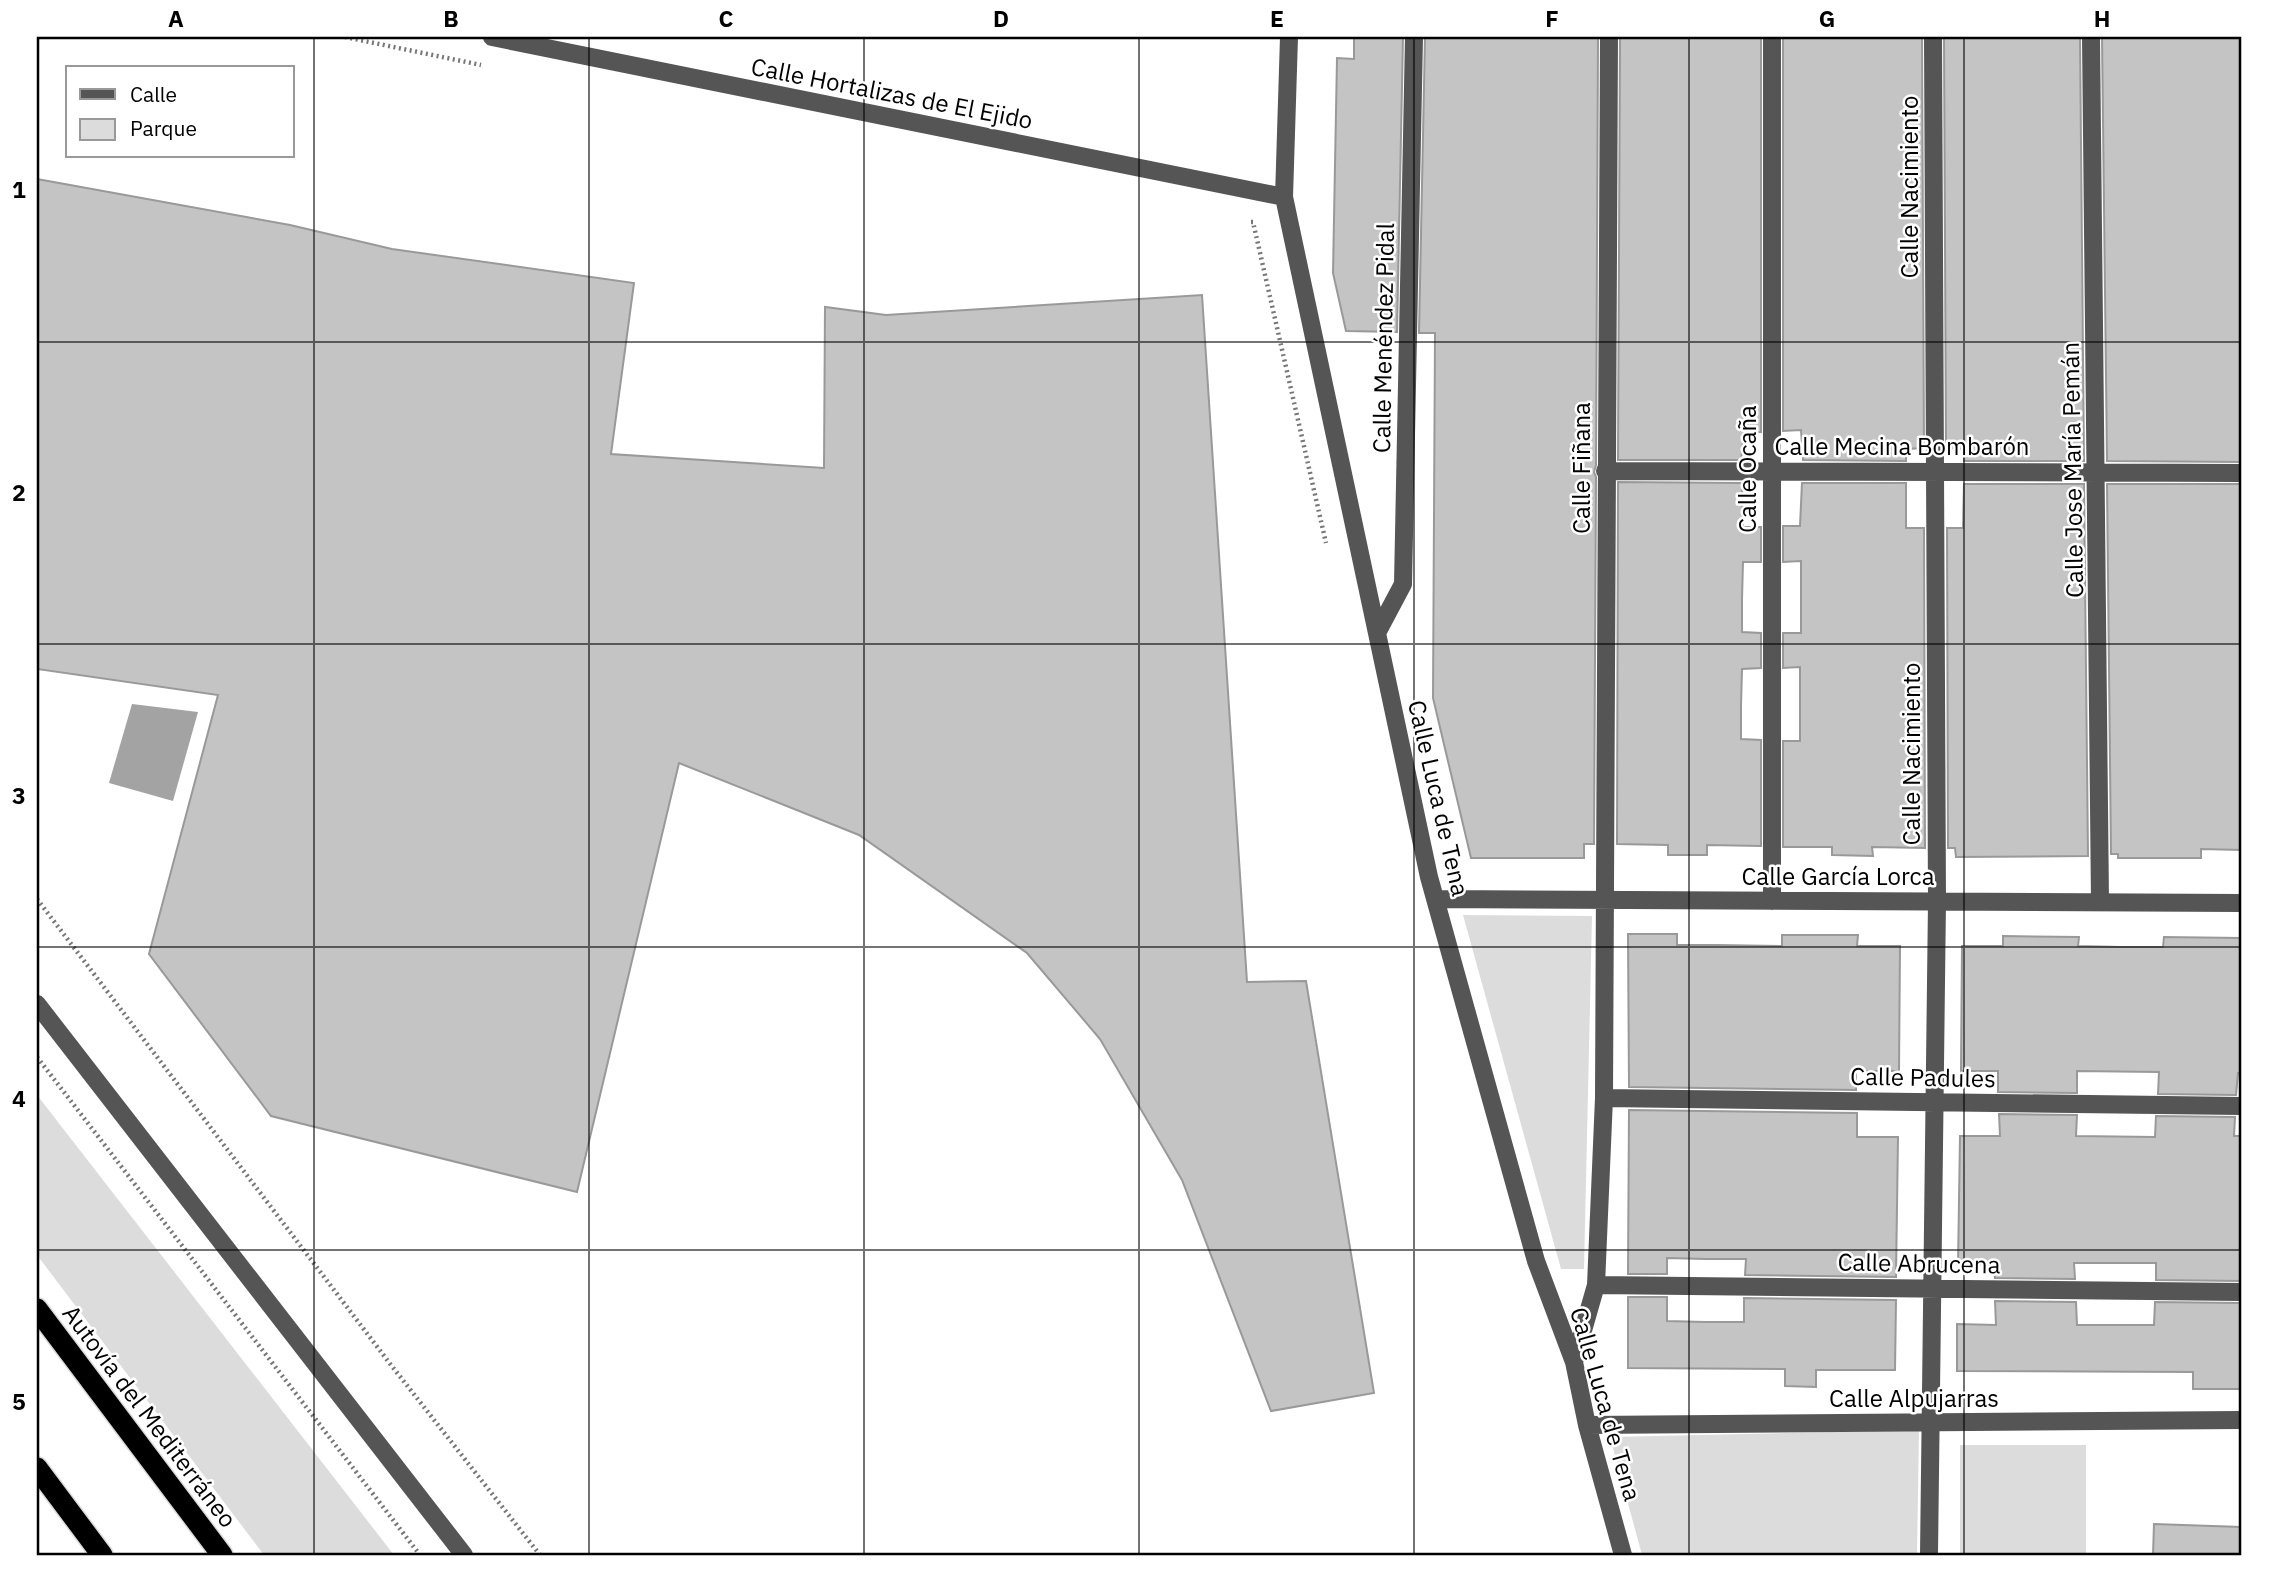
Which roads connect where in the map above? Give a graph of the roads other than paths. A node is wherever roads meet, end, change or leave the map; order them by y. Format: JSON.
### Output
{"nodes":[{"id":1,"x":492,"y":37,"type":"edge"},
{"id":2,"x":1289,"y":37,"type":"edge"},
{"id":3,"x":1414,"y":37,"type":"edge"},
{"id":4,"x":1609,"y":37,"type":"edge"},
{"id":5,"x":1772,"y":37,"type":"edge"},
{"id":6,"x":1933,"y":37,"type":"edge"},
{"id":7,"x":2091,"y":37,"type":"edge"},
{"id":8,"x":1284,"y":197,"type":"junction"},
{"id":9,"x":1605,"y":471,"type":"junction"},
{"id":10,"x":1772,"y":471,"type":"junction"},
{"id":11,"x":1935,"y":471,"type":"junction"},
{"id":12,"x":2096,"y":471,"type":"junction"},
{"id":13,"x":2241,"y":473,"type":"edge"},
{"id":14,"x":1377,"y":633,"type":"junction"},
{"id":15,"x":1435,"y":899,"type":"junction"},
{"id":16,"x":1605,"y":900,"type":"junction"},
{"id":17,"x":1772,"y":901,"type":"junction"},
{"id":18,"x":1937,"y":901,"type":"junction"},
{"id":19,"x":2100,"y":902,"type":"junction"},
{"id":20,"x":2241,"y":903,"type":"edge"},
{"id":21,"x":37,"y":1004,"type":"edge"},
{"id":22,"x":1604,"y":1098,"type":"junction"},
{"id":23,"x":1934,"y":1102,"type":"junction"},
{"id":24,"x":2241,"y":1106,"type":"edge"},
{"id":25,"x":1596,"y":1285,"type":"junction"},
{"id":26,"x":1932,"y":1288,"type":"junction"},
{"id":27,"x":2241,"y":1292,"type":"edge"},
{"id":28,"x":37,"y":1309,"type":"edge"},
{"id":29,"x":1574,"y":1363,"type":"junction"},
{"id":30,"x":2241,"y":1420,"type":"edge"},
{"id":31,"x":1931,"y":1422,"type":"junction"},
{"id":32,"x":1587,"y":1425,"type":"junction"},
{"id":33,"x":37,"y":1468,"type":"edge"},
{"id":34,"x":102,"y":1555,"type":"edge"},
{"id":35,"x":222,"y":1555,"type":"edge"},
{"id":36,"x":464,"y":1555,"type":"edge"},
{"id":37,"x":1623,"y":1555,"type":"edge"},
{"id":38,"x":1929,"y":1555,"type":"edge"}],
"edges":[{"from":1,"to":8,"type":"street","name":"Calle Hortalizas de El Ejido"},
{"from":2,"to":8,"type":"street","name":"Calle Luca de Tena"},
{"from":3,"to":14,"type":"street","name":"Calle Menéndez Pidal"},
{"from":4,"to":9,"type":"street","name":"Calle Fiñana"},
{"from":5,"to":10,"type":"street","name":"Calle Ocaña"},
{"from":6,"to":11,"type":"street","name":"Calle Nacimiento"},
{"from":7,"to":12,"type":"street","name":"Calle Jose María Pemán"},
{"from":8,"to":14,"type":"street","name":"Calle Luca de Tena"},
{"from":9,"to":10,"type":"street","name":"Calle Mecina Bombarón"},
{"from":9,"to":16,"type":"street","name":"Calle Fiñana"},
{"from":10,"to":11,"type":"street","name":"Calle Mecina Bombarón"},
{"from":10,"to":17,"type":"street","name":"Calle Ocaña"},
{"from":11,"to":12,"type":"street","name":"Calle Mecina Bombarón"},
{"from":11,"to":18,"type":"street","name":"Calle Nacimiento"},
{"from":12,"to":13,"type":"street","name":"Calle Mecina Bombarón"},
{"from":12,"to":19,"type":"street","name":"Calle Jose María Pemán"},
{"from":14,"to":15,"type":"street","name":"Calle Luca de Tena"},
{"from":15,"to":16,"type":"street","name":"Calle García Lorca"},
{"from":15,"to":29,"type":"street","name":"Calle Luca de Tena"},
{"from":16,"to":17,"type":"street","name":"Calle García Lorca"},
{"from":16,"to":22,"type":"street","name":"Calle Fiñana"},
{"from":17,"to":18,"type":"street","name":"Calle García Lorca"},
{"from":18,"to":19,"type":"street","name":"Calle García Lorca"},
{"from":18,"to":23,"type":"street","name":"Calle Nacimiento"},
{"from":19,"to":20,"type":"street","name":"Calle García Lorca"},
{"from":21,"to":36,"type":"street"},
{"from":22,"to":23,"type":"street","name":"Calle Padules"},
{"from":22,"to":25,"type":"street","name":"Calle Fiñana"},
{"from":23,"to":24,"type":"street","name":"Calle Padules"},
{"from":23,"to":26,"type":"street","name":"Calle Nacimiento"},
{"from":25,"to":26,"type":"street","name":"Calle Abrucena"},
{"from":25,"to":29,"type":"street","name":"Calle Fiñana"},
{"from":26,"to":27,"type":"street","name":"Calle Abrucena"},
{"from":26,"to":31,"type":"street","name":"Calle Nacimiento"},
{"from":28,"to":35,"type":"highway","name":"Autovía del Mediterráneo"},
{"from":29,"to":32,"type":"street","name":"Calle Luca de Tena"},
{"from":30,"to":31,"type":"street","name":"Calle Alpujarras"},
{"from":31,"to":32,"type":"street","name":"Calle Alpujarras"},
{"from":31,"to":38,"type":"street","name":"Calle Nacimiento"},
{"from":32,"to":37,"type":"street","name":"Calle Luca de Tena"},
{"from":33,"to":34,"type":"highway"}]}
